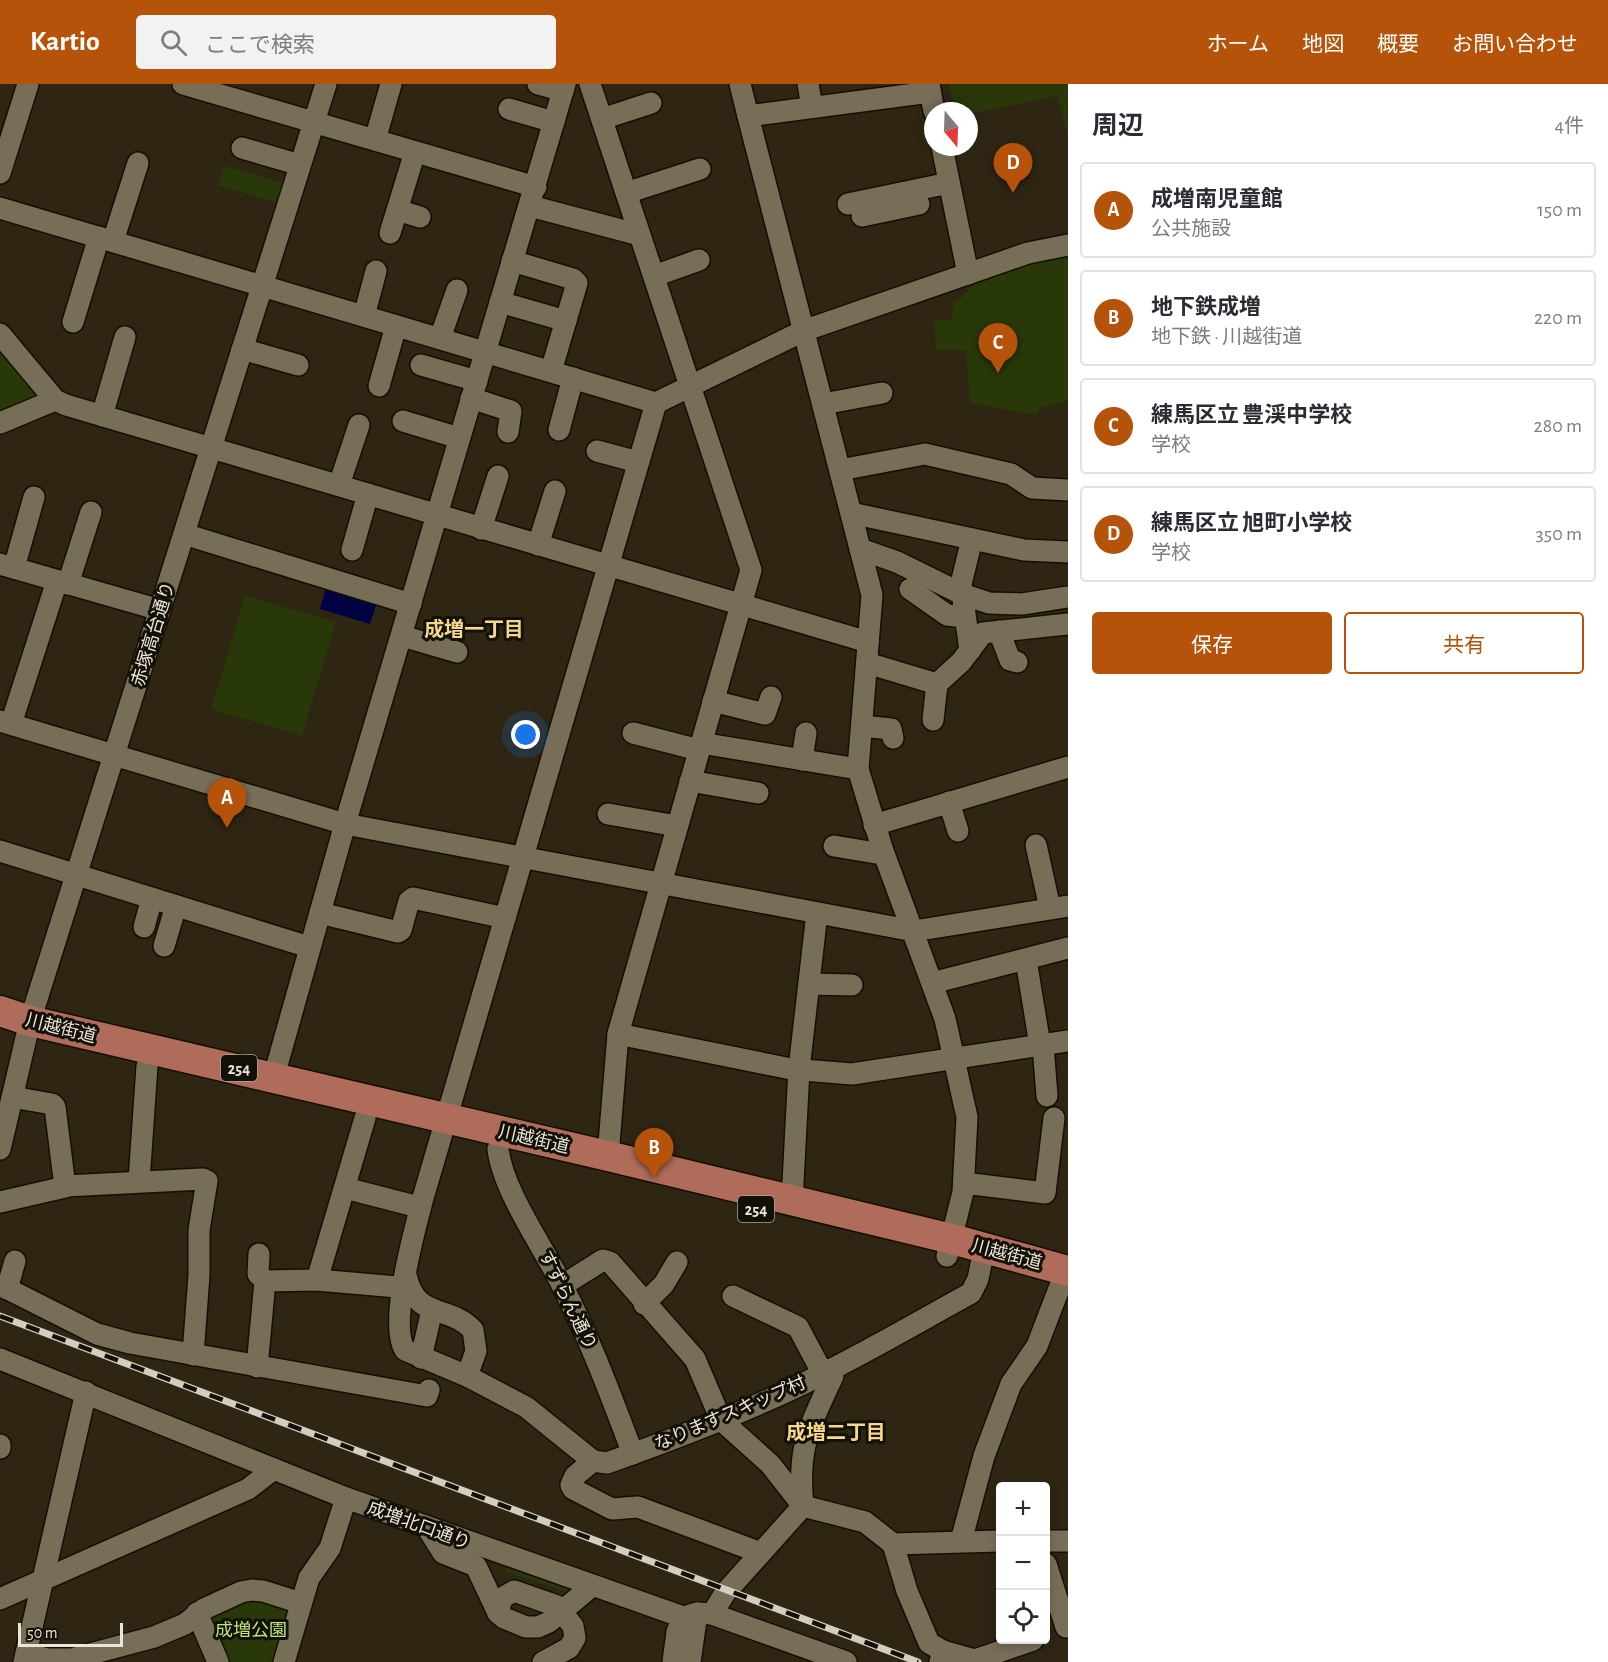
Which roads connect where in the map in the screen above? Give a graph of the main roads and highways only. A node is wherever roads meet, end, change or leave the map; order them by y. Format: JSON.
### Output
{"nodes":[{"id":1,"x":0,"y":1011,"type":"edge"},
{"id":2,"x":19,"y":1028,"type":"edge"},
{"id":3,"x":444,"y":1127,"type":"junction"},
{"id":4,"x":949,"y":1247,"type":"junction"},
{"id":5,"x":1065,"y":1282,"type":"edge"}],
"edges":[{"from":1,"to":2,"type":"highway","name":"川越街道","number":"254"},
{"from":2,"to":3,"type":"highway","name":"川越街道","number":"254"},
{"from":2,"to":3,"type":"highway","name":"川越街道","number":"254"},
{"from":3,"to":4,"type":"highway","name":"川越街道","number":"254"},
{"from":3,"to":4,"type":"highway","name":"川越街道","number":"254"},
{"from":4,"to":5,"type":"highway","name":"川越街道","number":"254"},
{"from":4,"to":5,"type":"highway","name":"川越街道","number":"254"}]}
